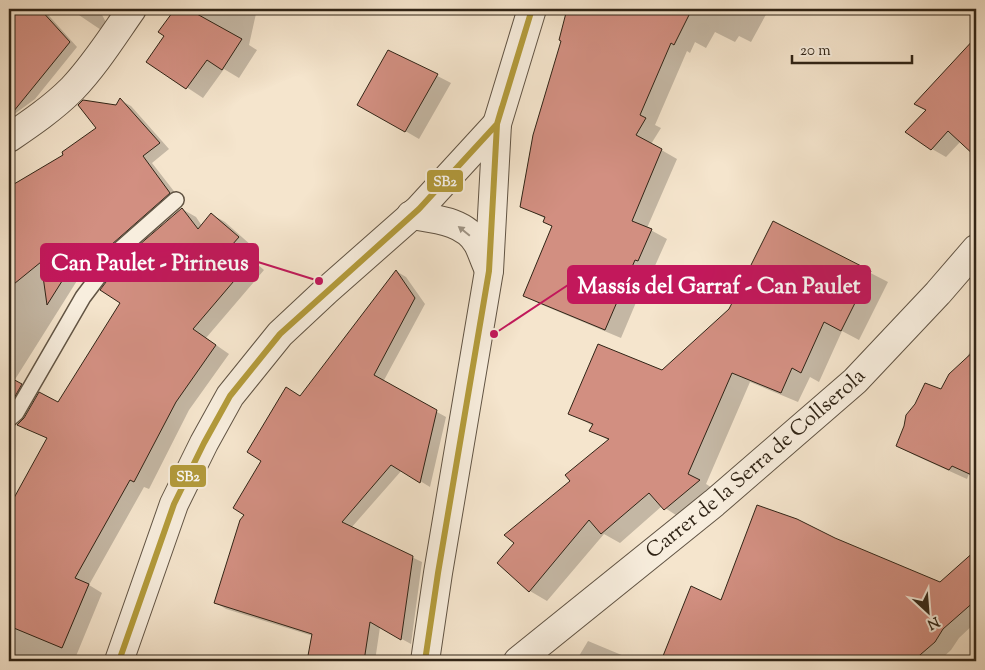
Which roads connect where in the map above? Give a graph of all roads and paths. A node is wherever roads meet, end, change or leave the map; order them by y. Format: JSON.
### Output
{"nodes":[{"id":1,"x":132,"y":9,"type":"edge"},
{"id":2,"x":532,"y":9,"type":"edge"},
{"id":3,"x":498,"y":124,"type":"junction"},
{"id":4,"x":9,"y":138,"type":"edge"},
{"id":5,"x":176,"y":200,"type":"dead end"},
{"id":6,"x":411,"y":215,"type":"junction"},
{"id":7,"x":976,"y":249,"type":"edge"},
{"id":8,"x":489,"y":271,"type":"junction"},
{"id":9,"x":9,"y":419,"type":"edge"},
{"id":10,"x":119,"y":661,"type":"edge"},
{"id":11,"x":425,"y":661,"type":"edge"},
{"id":12,"x":518,"y":661,"type":"edge"}],
"edges":[{"from":1,"to":4,"type":"street"},
{"from":2,"to":3,"type":"street"},
{"from":3,"to":6,"type":"street"},
{"from":3,"to":8,"type":"street"},
{"from":5,"to":9,"type":"lane"},
{"from":8,"to":6,"type":"street","one_way":true},
{"from":6,"to":10,"type":"street"},
{"from":7,"to":12,"type":"street","name":"Carrer de la Serra de Collserola"},
{"from":8,"to":11,"type":"street"}]}
